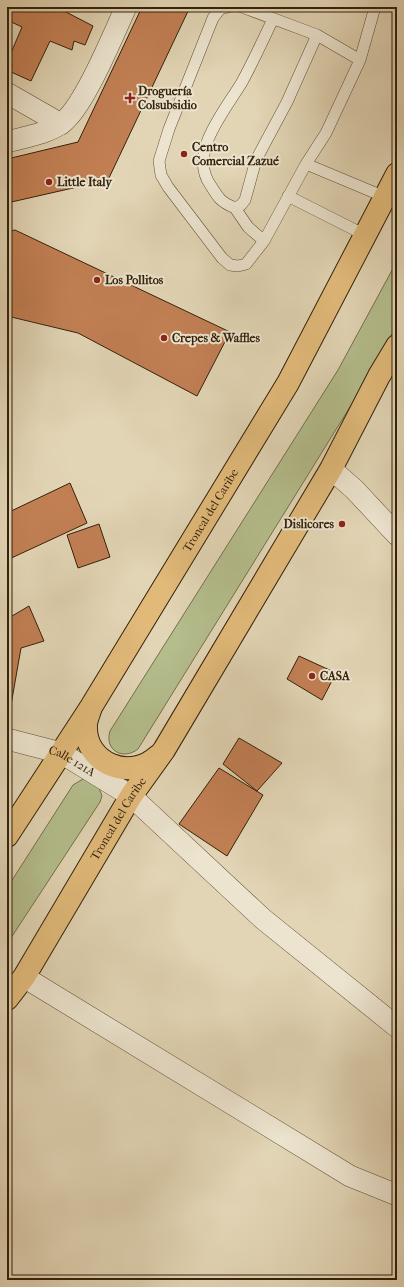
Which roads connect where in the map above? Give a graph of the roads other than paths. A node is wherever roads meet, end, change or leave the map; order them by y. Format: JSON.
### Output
{"nodes":[{"id":1,"x":126,"y":7,"type":"edge"},
{"id":2,"x":228,"y":7,"type":"edge"},
{"id":3,"x":242,"y":7,"type":"edge"},
{"id":4,"x":375,"y":7,"type":"edge"},
{"id":5,"x":274,"y":19,"type":"junction"},
{"id":6,"x":317,"y":35,"type":"junction"},
{"id":7,"x":360,"y":60,"type":"junction"},
{"id":8,"x":7,"y":93,"type":"edge"},
{"id":9,"x":61,"y":124,"type":"junction"},
{"id":10,"x":7,"y":142,"type":"edge"},
{"id":11,"x":306,"y":164,"type":"junction"},
{"id":12,"x":397,"y":174,"type":"edge"},
{"id":13,"x":288,"y":196,"type":"junction"},
{"id":14,"x":385,"y":197,"type":"junction"},
{"id":15,"x":235,"y":208,"type":"junction"},
{"id":16,"x":365,"y":235,"type":"junction"},
{"id":17,"x":264,"y":241,"type":"junction"},
{"id":18,"x":397,"y":346,"type":"edge"},
{"id":19,"x":331,"y":469,"type":"junction"},
{"id":20,"x":397,"y":535,"type":"edge"},
{"id":21,"x":91,"y":707,"type":"junction"},
{"id":22,"x":7,"y":739,"type":"edge"},
{"id":23,"x":164,"y":750,"type":"junction"},
{"id":24,"x":61,"y":753,"type":"junction"},
{"id":25,"x":131,"y":796,"type":"junction"},
{"id":26,"x":7,"y":836,"type":"edge"},
{"id":27,"x":24,"y":977,"type":"junction"},
{"id":28,"x":7,"y":1000,"type":"edge"},
{"id":29,"x":397,"y":1027,"type":"edge"},
{"id":30,"x":397,"y":1195,"type":"edge"}],
"edges":[{"from":1,"to":9,"type":"street"},
{"from":2,"to":17,"type":"lane"},
{"from":3,"to":5,"type":"lane"},
{"from":4,"to":7,"type":"lane"},
{"from":5,"to":6,"type":"lane"},
{"from":5,"to":15,"type":"lane"},
{"from":6,"to":7,"type":"lane"},
{"from":6,"to":15,"type":"lane"},
{"from":7,"to":11,"type":"lane"},
{"from":8,"to":9,"type":"street"},
{"from":9,"to":10,"type":"street"},
{"from":11,"to":13,"type":"lane"},
{"from":11,"to":14,"type":"lane"},
{"from":12,"to":14,"type":"highway","name":"Troncal del Caribe"},
{"from":13,"to":16,"type":"lane"},
{"from":13,"to":17,"type":"lane"},
{"from":14,"to":16,"type":"highway","name":"Troncal del Caribe"},
{"from":15,"to":17,"type":"lane"},
{"from":16,"to":21,"type":"highway","name":"Troncal del Caribe"},
{"from":18,"to":19,"type":"highway","name":"Troncal del Caribe"},
{"from":19,"to":20,"type":"street"},
{"from":19,"to":23,"type":"highway","name":"Troncal del Caribe"},
{"from":21,"to":23,"type":"highway"},
{"from":21,"to":24,"type":"highway","name":"Troncal del Caribe"},
{"from":22,"to":24,"type":"street","name":"Calle 121A"},
{"from":23,"to":25,"type":"highway","name":"Troncal del Caribe"},
{"from":24,"to":25,"type":"street","name":"Calle 121A"},
{"from":24,"to":26,"type":"highway","name":"Troncal del Caribe"},
{"from":25,"to":27,"type":"highway","name":"Troncal del Caribe"},
{"from":25,"to":29,"type":"street","name":"Calle 121A"},
{"from":27,"to":28,"type":"highway","name":"Troncal del Caribe"},
{"from":27,"to":30,"type":"street"}]}
